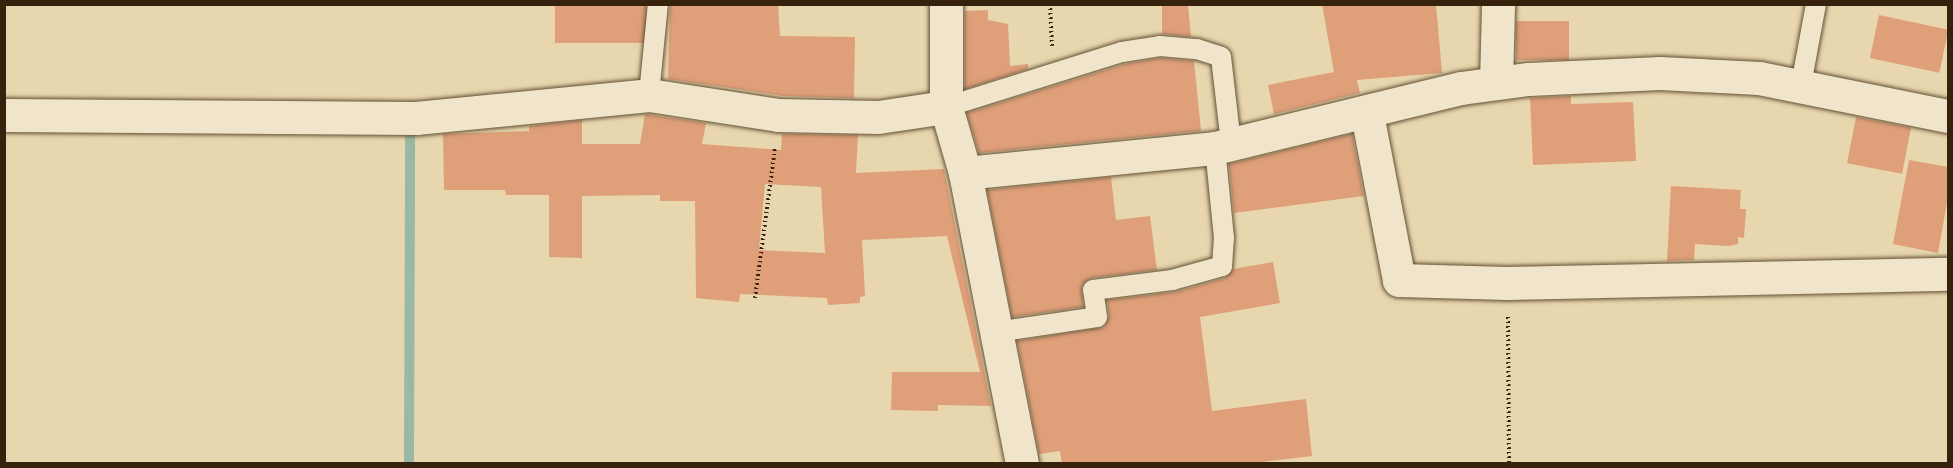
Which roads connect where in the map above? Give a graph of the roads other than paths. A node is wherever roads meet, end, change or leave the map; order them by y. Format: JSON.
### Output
{"nodes":[{"id":1,"x":658,"y":4,"type":"edge"},
{"id":2,"x":946,"y":4,"type":"edge"},
{"id":3,"x":1498,"y":4,"type":"edge"},
{"id":4,"x":1816,"y":4,"type":"edge"},
{"id":5,"x":1496,"y":83,"type":"junction"},
{"id":6,"x":1801,"y":85,"type":"junction"},
{"id":7,"x":649,"y":95,"type":"junction"},
{"id":8,"x":946,"y":106,"type":"junction"},
{"id":9,"x":1367,"y":114,"type":"junction"},
{"id":10,"x":4,"y":115,"type":"edge"},
{"id":11,"x":1948,"y":116,"type":"edge"},
{"id":12,"x":1223,"y":146,"type":"junction"},
{"id":13,"x":965,"y":173,"type":"junction"},
{"id":14,"x":1948,"y":274,"type":"edge"},
{"id":15,"x":996,"y":332,"type":"junction"},
{"id":16,"x":1022,"y":464,"type":"edge"}],
"edges":[{"from":1,"to":7,"type":"lane"},
{"from":2,"to":8,"type":"street"},
{"from":3,"to":5,"type":"street"},
{"from":4,"to":6,"type":"lane"},
{"from":5,"to":6,"type":"street"},
{"from":5,"to":9,"type":"street"},
{"from":6,"to":11,"type":"street"},
{"from":7,"to":8,"type":"street"},
{"from":7,"to":10,"type":"street"},
{"from":8,"to":12,"type":"lane"},
{"from":8,"to":13,"type":"street"},
{"from":9,"to":12,"type":"street"},
{"from":9,"to":14,"type":"street"},
{"from":12,"to":13,"type":"street"},
{"from":12,"to":15,"type":"lane"},
{"from":13,"to":15,"type":"street"},
{"from":15,"to":16,"type":"street"}]}
